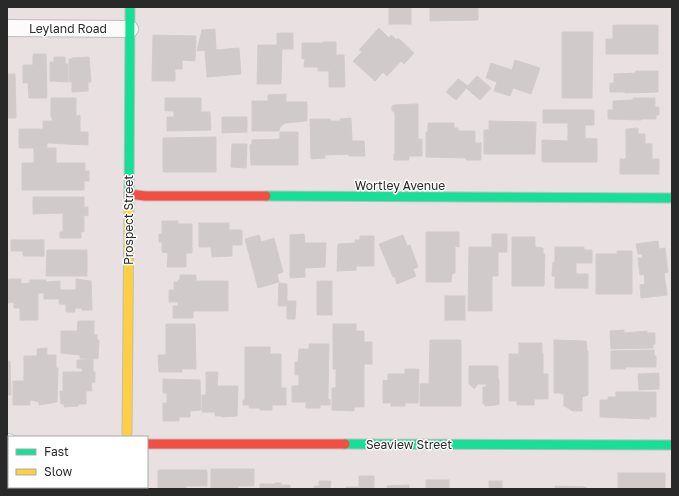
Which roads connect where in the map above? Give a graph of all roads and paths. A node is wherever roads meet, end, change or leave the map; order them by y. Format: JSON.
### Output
{"nodes":[{"id":1,"x":130,"y":7,"type":"edge"},
{"id":2,"x":7,"y":28,"type":"edge"},
{"id":3,"x":130,"y":29,"type":"junction"},
{"id":4,"x":129,"y":194,"type":"junction"},
{"id":5,"x":672,"y":198,"type":"edge"},
{"id":6,"x":127,"y":436,"type":"edge"},
{"id":7,"x":148,"y":444,"type":"edge"},
{"id":8,"x":672,"y":445,"type":"edge"}],
"edges":[{"from":1,"to":3,"type":"street","name":"Prospect Street"},
{"from":2,"to":3,"type":"street","name":"Leyland Road"},
{"from":3,"to":4,"type":"street","name":"Prospect Street"},
{"from":4,"to":5,"type":"street","name":"Wortley Avenue"},
{"from":4,"to":6,"type":"street","name":"Prospect Street"},
{"from":7,"to":8,"type":"street","name":"Seaview Street"}]}
